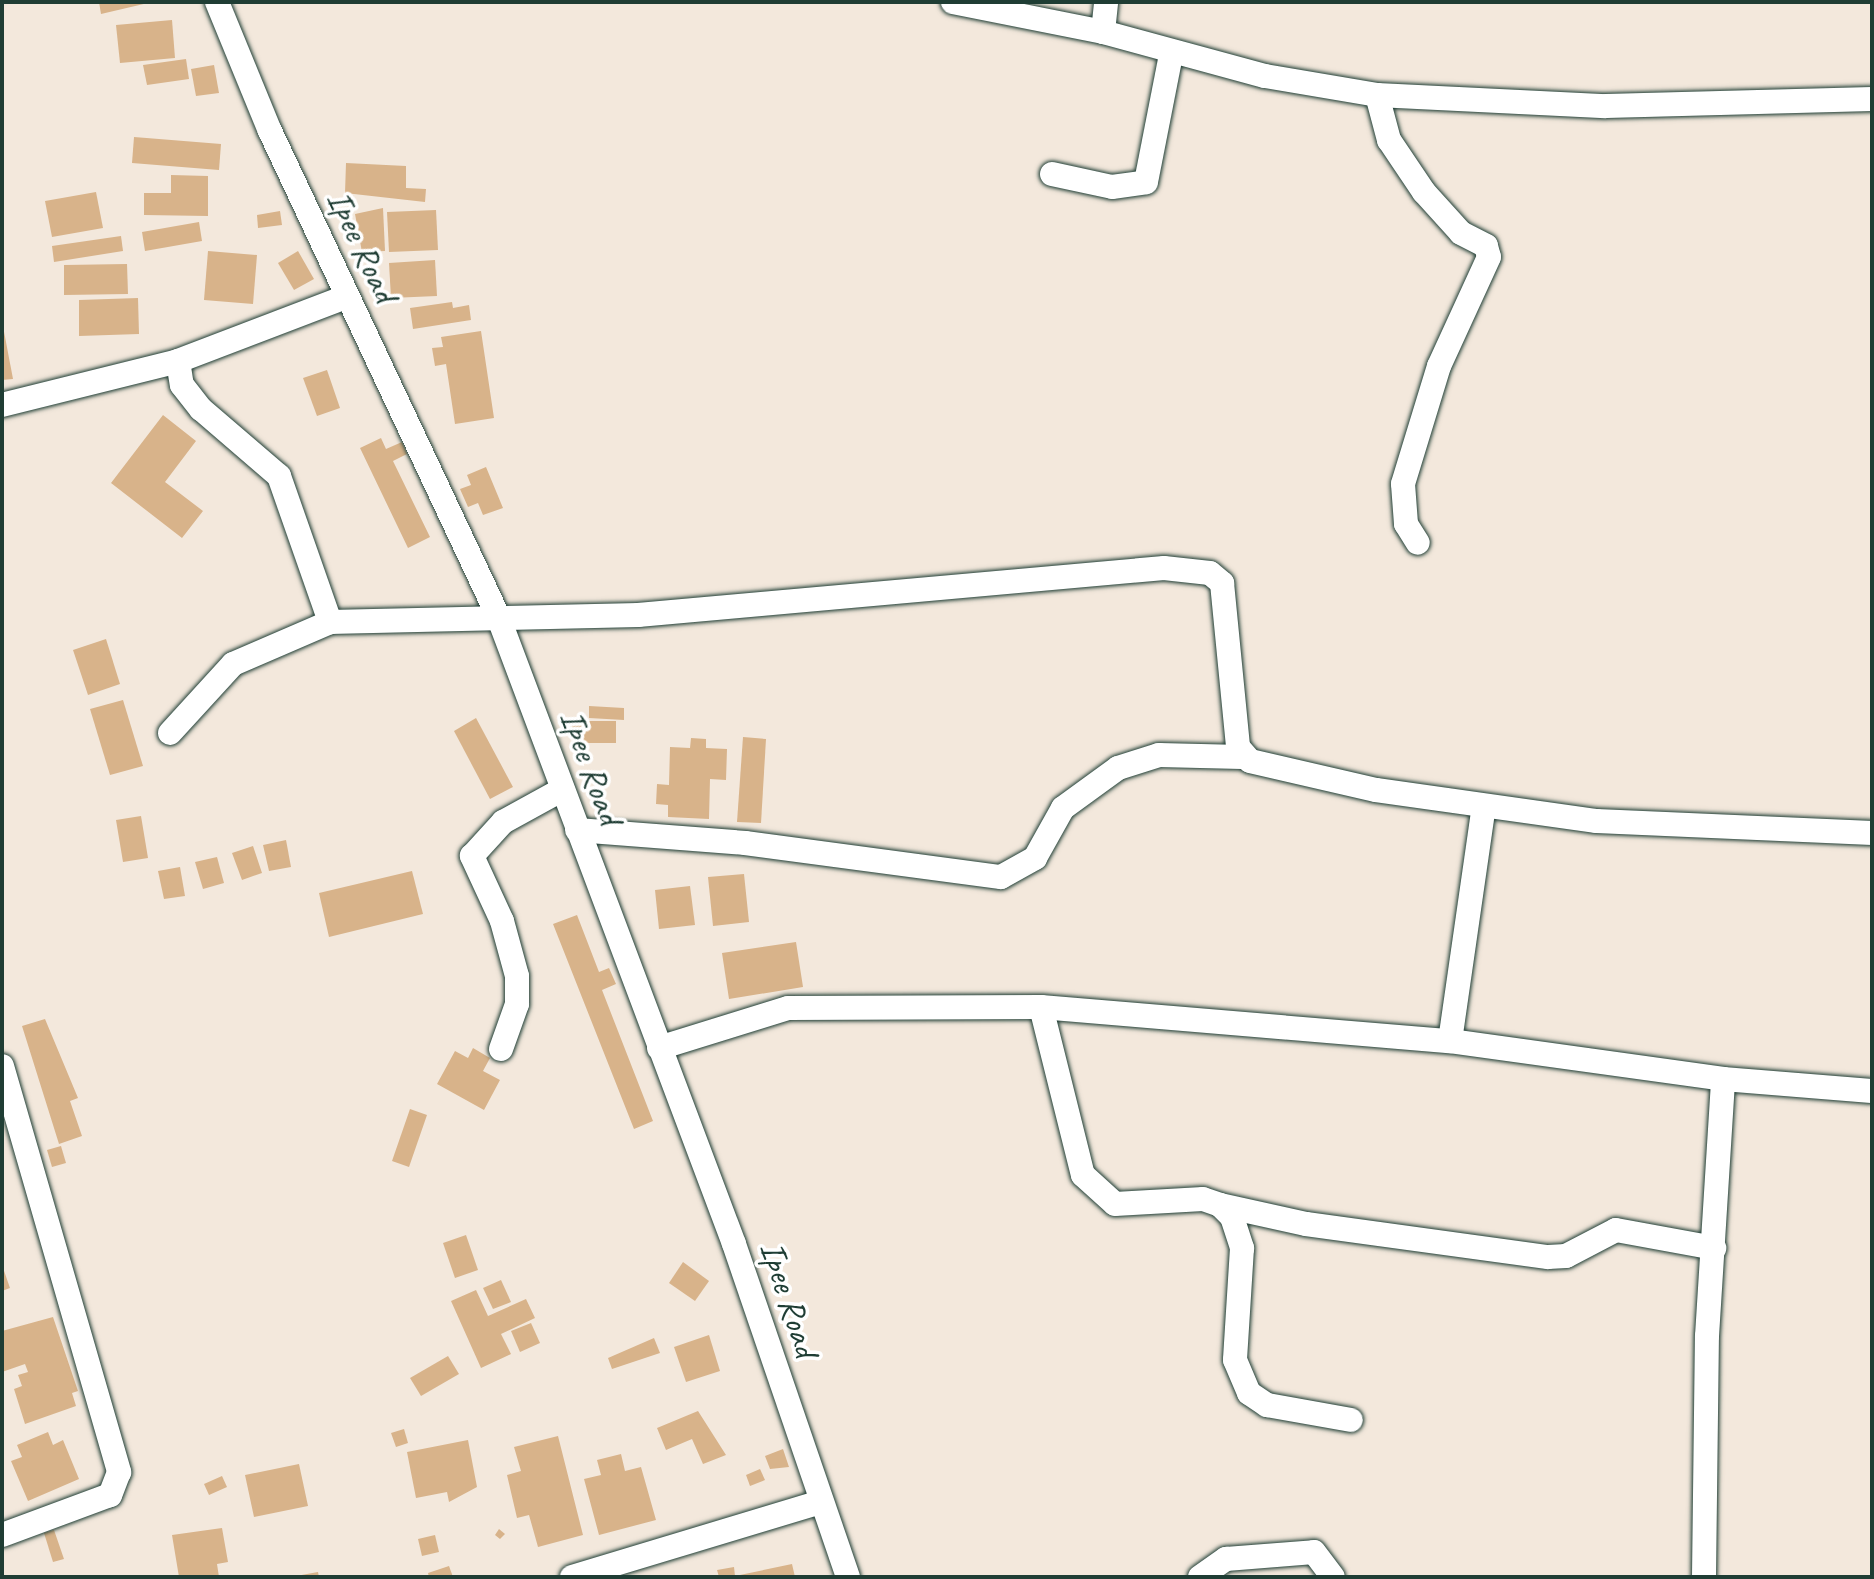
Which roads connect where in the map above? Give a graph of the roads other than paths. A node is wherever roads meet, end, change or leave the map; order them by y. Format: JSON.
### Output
{"nodes":[{"id":1,"x":217,"y":2,"type":"edge"},
{"id":2,"x":953,"y":2,"type":"edge"},
{"id":3,"x":1106,"y":2,"type":"edge"},
{"id":4,"x":1103,"y":32,"type":"junction"},
{"id":5,"x":1171,"y":54,"type":"junction"},
{"id":6,"x":1377,"y":95,"type":"junction"},
{"id":7,"x":1872,"y":99,"type":"edge"},
{"id":8,"x":1052,"y":174,"type":"dead end"},
{"id":9,"x":346,"y":297,"type":"junction"},
{"id":10,"x":178,"y":361,"type":"junction"},
{"id":11,"x":2,"y":405,"type":"edge"},
{"id":12,"x":1418,"y":543,"type":"dead end"},
{"id":13,"x":498,"y":616,"type":"junction"},
{"id":14,"x":330,"y":622,"type":"junction"},
{"id":15,"x":170,"y":733,"type":"dead end"},
{"id":16,"x":1242,"y":757,"type":"junction"},
{"id":17,"x":562,"y":789,"type":"junction"},
{"id":18,"x":1484,"y":806,"type":"junction"},
{"id":19,"x":577,"y":830,"type":"junction"},
{"id":20,"x":1872,"y":832,"type":"edge"},
{"id":21,"x":1041,"y":1007,"type":"junction"},
{"id":22,"x":1450,"y":1041,"type":"junction"},
{"id":23,"x":659,"y":1048,"type":"junction"},
{"id":24,"x":501,"y":1049,"type":"dead end"},
{"id":25,"x":2,"y":1066,"type":"edge"},
{"id":26,"x":1723,"y":1079,"type":"junction"},
{"id":27,"x":1872,"y":1091,"type":"edge"},
{"id":28,"x":1220,"y":1205,"type":"junction"},
{"id":29,"x":1714,"y":1248,"type":"junction"},
{"id":30,"x":1351,"y":1420,"type":"dead end"},
{"id":31,"x":820,"y":1502,"type":"junction"},
{"id":32,"x":2,"y":1535,"type":"edge"},
{"id":33,"x":572,"y":1577,"type":"edge"},
{"id":34,"x":848,"y":1577,"type":"edge"},
{"id":35,"x":1200,"y":1577,"type":"edge"},
{"id":36,"x":1333,"y":1577,"type":"edge"},
{"id":37,"x":1704,"y":1577,"type":"edge"}],
"edges":[{"from":1,"to":9,"type":"street","name":"Ipee Road"},
{"from":2,"to":4,"type":"street"},
{"from":3,"to":4,"type":"street"},
{"from":4,"to":5,"type":"street"},
{"from":5,"to":6,"type":"street"},
{"from":5,"to":8,"type":"street"},
{"from":6,"to":7,"type":"street"},
{"from":6,"to":12,"type":"street"},
{"from":9,"to":10,"type":"street"},
{"from":9,"to":13,"type":"street","name":"Ipee Road"},
{"from":10,"to":11,"type":"street"},
{"from":10,"to":14,"type":"street"},
{"from":13,"to":14,"type":"street"},
{"from":13,"to":16,"type":"street"},
{"from":13,"to":17,"type":"street","name":"Ipee Road"},
{"from":14,"to":15,"type":"street"},
{"from":16,"to":18,"type":"street"},
{"from":16,"to":19,"type":"street"},
{"from":17,"to":19,"type":"street","name":"Ipee Road"},
{"from":17,"to":24,"type":"street"},
{"from":18,"to":20,"type":"street"},
{"from":18,"to":22,"type":"street"},
{"from":19,"to":23,"type":"street","name":"Ipee Road"},
{"from":21,"to":22,"type":"street"},
{"from":21,"to":23,"type":"street"},
{"from":21,"to":28,"type":"street"},
{"from":22,"to":26,"type":"street"},
{"from":23,"to":31,"type":"street","name":"Ipee Road"},
{"from":25,"to":32,"type":"street"},
{"from":26,"to":27,"type":"street"},
{"from":26,"to":29,"type":"street"},
{"from":28,"to":29,"type":"street"},
{"from":28,"to":30,"type":"street"},
{"from":29,"to":37,"type":"street"},
{"from":31,"to":33,"type":"street"},
{"from":31,"to":34,"type":"street","name":"Ipee Road"},
{"from":35,"to":36,"type":"street"}]}
